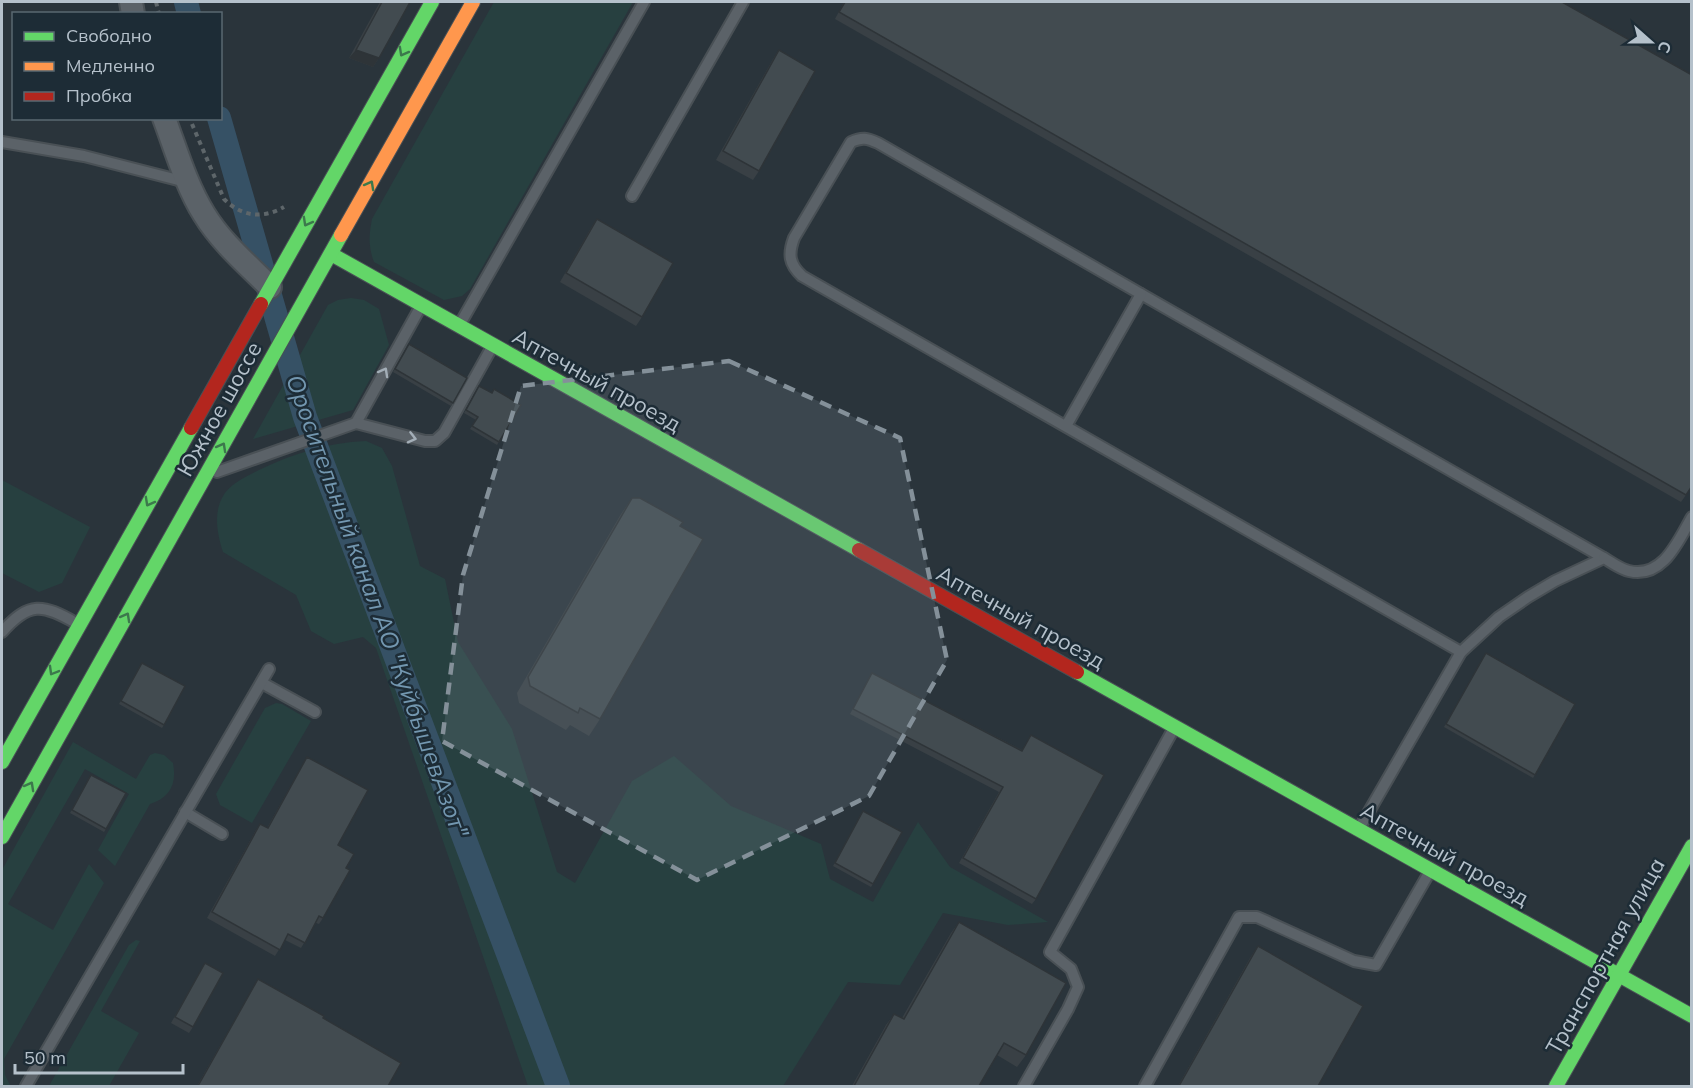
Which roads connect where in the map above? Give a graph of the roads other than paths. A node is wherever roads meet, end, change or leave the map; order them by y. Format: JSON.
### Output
{"nodes":[{"id":1,"x":432,"y":2,"type":"edge"},
{"id":2,"x":473,"y":2,"type":"edge"},
{"id":3,"x":644,"y":2,"type":"edge"},
{"id":4,"x":743,"y":2,"type":"edge"},
{"id":5,"x":165,"y":120,"type":"edge"},
{"id":6,"x":2,"y":142,"type":"edge"},
{"id":7,"x":189,"y":183,"type":"junction"},
{"id":8,"x":632,"y":196,"type":"dead end"},
{"id":9,"x":330,"y":254,"type":"junction"},
{"id":10,"x":270,"y":287,"type":"junction"},
{"id":11,"x":1141,"y":294,"type":"junction"},
{"id":12,"x":421,"y":305,"type":"junction"},
{"id":13,"x":458,"y":327,"type":"junction"},
{"id":14,"x":493,"y":346,"type":"junction"},
{"id":15,"x":356,"y":423,"type":"junction"},
{"id":16,"x":1066,"y":426,"type":"junction"},
{"id":17,"x":205,"y":476,"type":"junction"},
{"id":18,"x":1692,"y":517,"type":"edge"},
{"id":19,"x":1604,"y":558,"type":"junction"},
{"id":20,"x":79,"y":625,"type":"junction"},
{"id":21,"x":2,"y":632,"type":"edge"},
{"id":22,"x":1461,"y":652,"type":"junction"},
{"id":23,"x":269,"y":669,"type":"dead end"},
{"id":24,"x":262,"y":683,"type":"junction"},
{"id":25,"x":315,"y":712,"type":"dead end"},
{"id":26,"x":1174,"y":727,"type":"junction"},
{"id":27,"x":2,"y":762,"type":"edge"},
{"id":28,"x":186,"y":812,"type":"junction"},
{"id":29,"x":1358,"y":830,"type":"junction"},
{"id":30,"x":222,"y":834,"type":"dead end"},
{"id":31,"x":2,"y":837,"type":"edge"},
{"id":32,"x":1692,"y":846,"type":"edge"},
{"id":33,"x":1431,"y":870,"type":"junction"},
{"id":34,"x":1619,"y":975,"type":"junction"},
{"id":35,"x":1692,"y":1016,"type":"edge"},
{"id":36,"x":26,"y":1086,"type":"edge"},
{"id":37,"x":1024,"y":1086,"type":"edge"},
{"id":38,"x":1145,"y":1086,"type":"edge"},
{"id":39,"x":1556,"y":1086,"type":"edge"}],
"edges":[{"from":1,"to":10,"type":"street","name":"Южное шоссе","one_way":true},
{"from":9,"to":2,"type":"street","name":"Южное шоссе","one_way":true},
{"from":3,"to":13,"type":"lane"},
{"from":4,"to":8,"type":"lane"},
{"from":5,"to":7,"type":"street"},
{"from":6,"to":7,"type":"lane"},
{"from":7,"to":10,"type":"street"},
{"from":9,"to":12,"type":"street","name":"Аптечный проезд"},
{"from":17,"to":9,"type":"street","name":"Южное шоссе","one_way":true},
{"from":10,"to":20,"type":"street","name":"Южное шоссе","one_way":true},
{"from":11,"to":16,"type":"lane"},
{"from":11,"to":16,"type":"lane"},
{"from":11,"to":19,"type":"lane"},
{"from":12,"to":13,"type":"street","name":"Аптечный проезд"},
{"from":15,"to":12,"type":"lane","one_way":true},
{"from":13,"to":14,"type":"street","name":"Аптечный проезд"},
{"from":15,"to":14,"type":"lane","one_way":true},
{"from":14,"to":26,"type":"street","name":"Аптечный проезд"},
{"from":15,"to":17,"type":"lane"},
{"from":16,"to":22,"type":"lane"},
{"from":31,"to":17,"type":"street","name":"Южное шоссе","one_way":true},
{"from":18,"to":19,"type":"lane"},
{"from":19,"to":22,"type":"lane"},
{"from":20,"to":21,"type":"lane"},
{"from":20,"to":27,"type":"street","name":"Южное шоссе","one_way":true},
{"from":22,"to":29,"type":"lane"},
{"from":23,"to":24,"type":"lane"},
{"from":24,"to":25,"type":"lane"},
{"from":24,"to":28,"type":"lane"},
{"from":26,"to":29,"type":"street","name":"Аптечный проезд"},
{"from":26,"to":37,"type":"lane"},
{"from":28,"to":30,"type":"lane"},
{"from":28,"to":36,"type":"lane"},
{"from":29,"to":33,"type":"street","name":"Аптечный проезд"},
{"from":32,"to":34,"type":"street","name":"Транспортная улица"},
{"from":33,"to":34,"type":"street","name":"Аптечный проезд"},
{"from":33,"to":38,"type":"lane"},
{"from":34,"to":35,"type":"street","name":"Аптечный проезд"},
{"from":34,"to":39,"type":"street","name":"Транспортная улица"}]}
